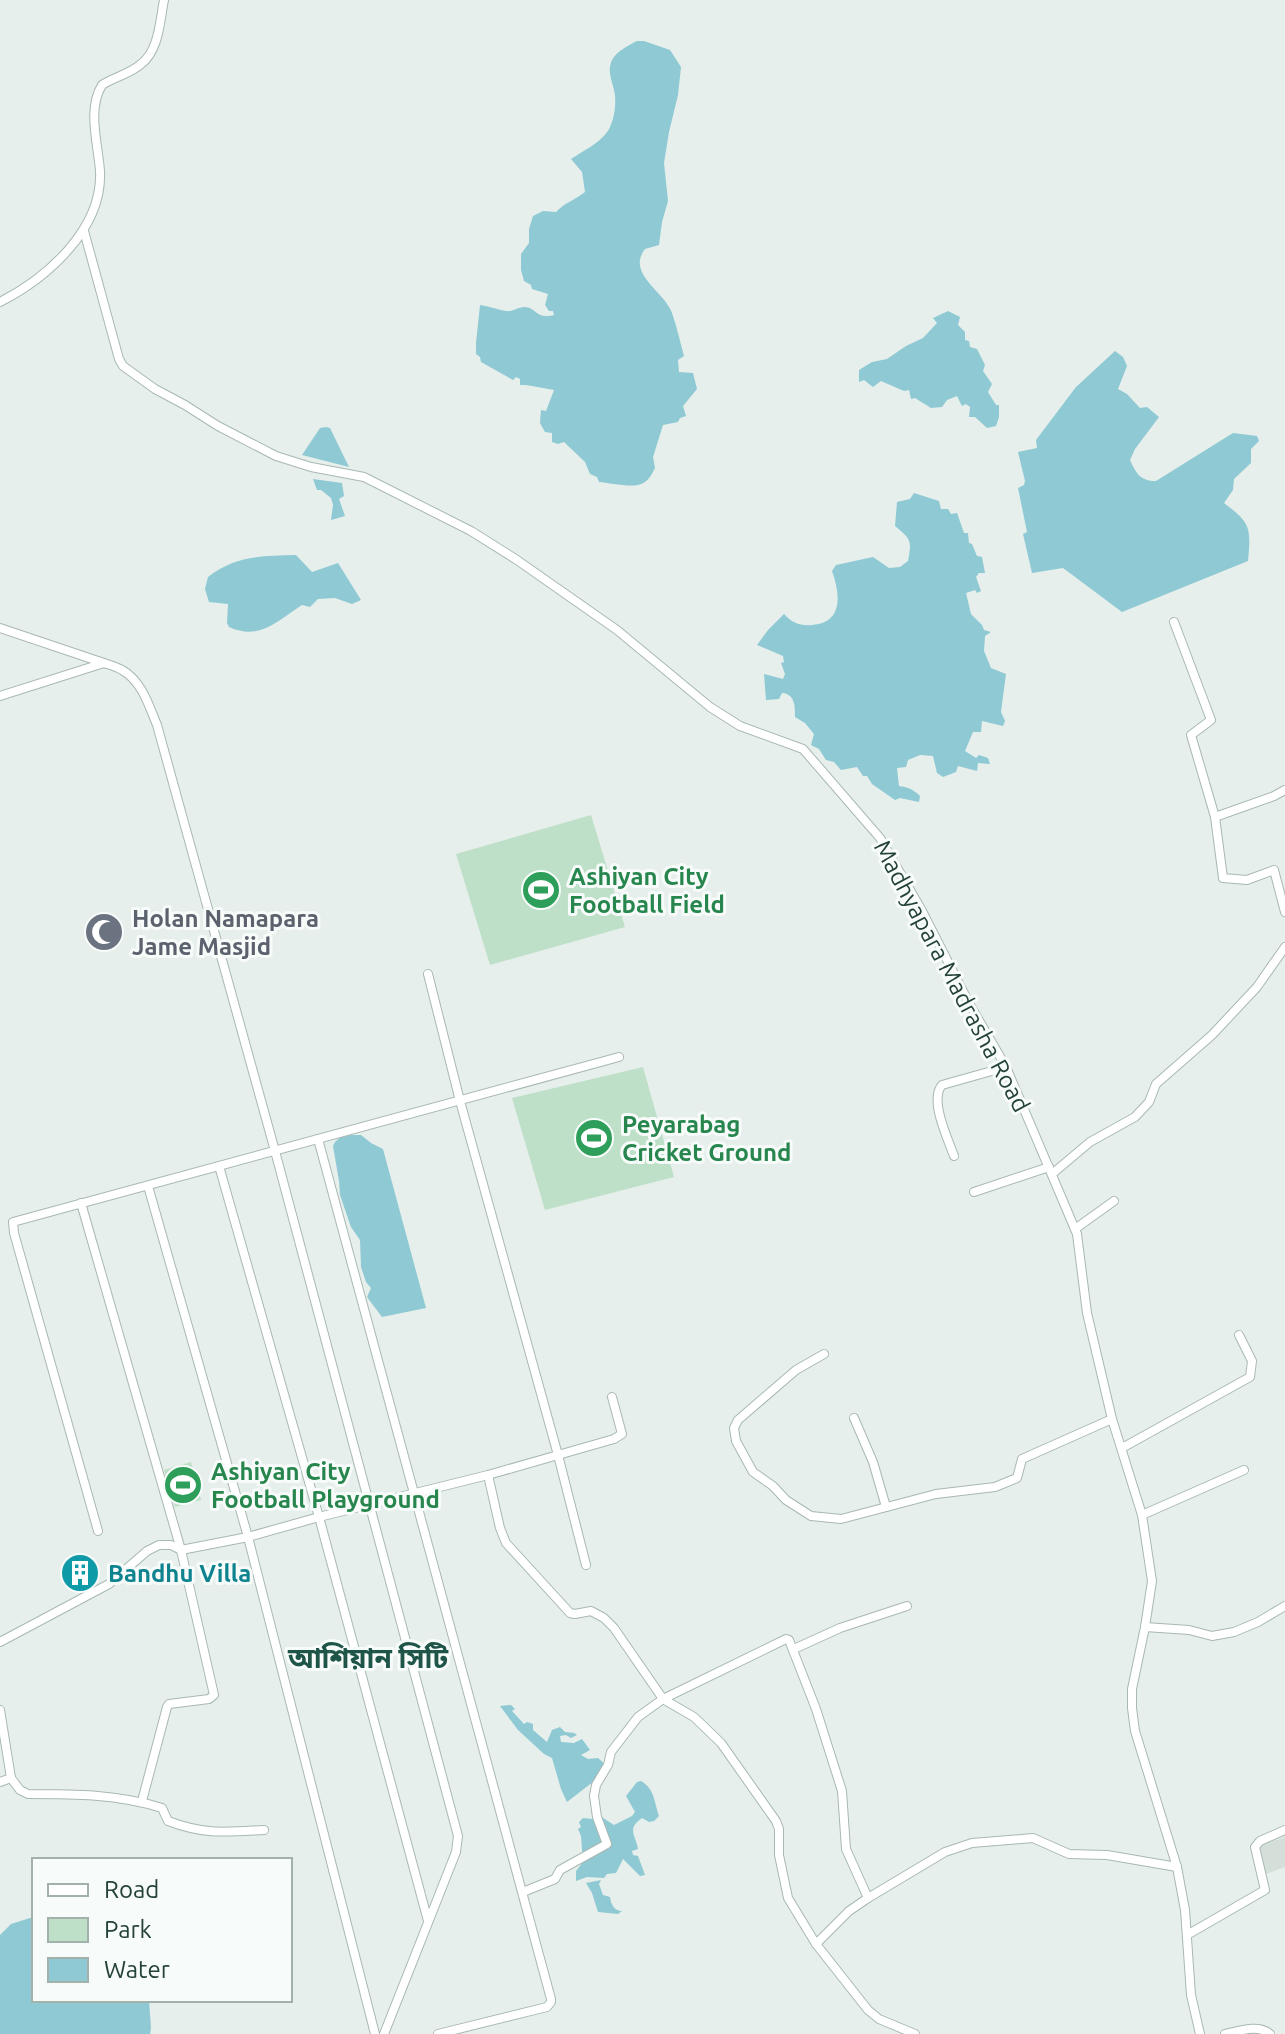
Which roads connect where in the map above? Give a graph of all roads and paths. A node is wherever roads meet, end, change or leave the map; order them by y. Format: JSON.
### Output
{"nodes":[{"id":1,"x":164,"y":0,"type":"edge"},
{"id":2,"x":84,"y":231,"type":"junction"},
{"id":3,"x":0,"y":302,"type":"edge"},
{"id":4,"x":1174,"y":622,"type":"dead end"},
{"id":5,"x":0,"y":628,"type":"edge"},
{"id":6,"x":104,"y":663,"type":"junction"},
{"id":7,"x":0,"y":696,"type":"edge"},
{"id":8,"x":1285,"y":790,"type":"edge"},
{"id":9,"x":1215,"y":817,"type":"junction"},
{"id":10,"x":1285,"y":912,"type":"edge"},
{"id":11,"x":1285,"y":947,"type":"edge"},
{"id":12,"x":428,"y":974,"type":"dead end"},
{"id":13,"x":619,"y":1057,"type":"dead end"},
{"id":14,"x":1006,"y":1067,"type":"junction"},
{"id":15,"x":460,"y":1101,"type":"junction"},
{"id":16,"x":318,"y":1139,"type":"junction"},
{"id":17,"x":275,"y":1151,"type":"junction"},
{"id":18,"x":954,"y":1156,"type":"dead end"},
{"id":19,"x":219,"y":1166,"type":"junction"},
{"id":20,"x":1050,"y":1171,"type":"junction"},
{"id":21,"x":148,"y":1186,"type":"junction"},
{"id":22,"x":974,"y":1192,"type":"dead end"},
{"id":23,"x":1114,"y":1201,"type":"dead end"},
{"id":24,"x":81,"y":1203,"type":"junction"},
{"id":25,"x":1075,"y":1229,"type":"junction"},
{"id":26,"x":1239,"y":1335,"type":"dead end"},
{"id":27,"x":824,"y":1354,"type":"dead end"},
{"id":28,"x":612,"y":1397,"type":"dead end"},
{"id":29,"x":854,"y":1418,"type":"dead end"},
{"id":30,"x":1112,"y":1419,"type":"junction"},
{"id":31,"x":1122,"y":1448,"type":"junction"},
{"id":32,"x":558,"y":1455,"type":"junction"},
{"id":33,"x":1244,"y":1470,"type":"dead end"},
{"id":34,"x":488,"y":1475,"type":"junction"},
{"id":35,"x":414,"y":1493,"type":"junction"},
{"id":36,"x":369,"y":1505,"type":"junction"},
{"id":37,"x":886,"y":1507,"type":"junction"},
{"id":38,"x":1142,"y":1515,"type":"junction"},
{"id":39,"x":319,"y":1517,"type":"junction"},
{"id":40,"x":98,"y":1531,"type":"dead end"},
{"id":41,"x":248,"y":1537,"type":"junction"},
{"id":42,"x":181,"y":1550,"type":"junction"},
{"id":43,"x":586,"y":1565,"type":"dead end"},
{"id":44,"x":907,"y":1606,"type":"dead end"},
{"id":45,"x":1285,"y":1606,"type":"edge"},
{"id":46,"x":1145,"y":1627,"type":"junction"},
{"id":47,"x":0,"y":1642,"type":"edge"},
{"id":48,"x":794,"y":1649,"type":"junction"},
{"id":49,"x":663,"y":1699,"type":"junction"},
{"id":50,"x":0,"y":1710,"type":"edge"},
{"id":51,"x":11,"y":1778,"type":"junction"},
{"id":52,"x":0,"y":1782,"type":"edge"},
{"id":53,"x":142,"y":1801,"type":"junction"},
{"id":54,"x":264,"y":1830,"type":"dead end"},
{"id":55,"x":1285,"y":1830,"type":"edge"},
{"id":56,"x":1177,"y":1867,"type":"junction"},
{"id":57,"x":523,"y":1892,"type":"junction"},
{"id":58,"x":868,"y":1898,"type":"junction"},
{"id":59,"x":428,"y":1921,"type":"junction"},
{"id":60,"x":1187,"y":1935,"type":"junction"},
{"id":61,"x":816,"y":1944,"type":"junction"},
{"id":62,"x":375,"y":2034,"type":"edge"},
{"id":63,"x":384,"y":2034,"type":"edge"},
{"id":64,"x":438,"y":2034,"type":"edge"},
{"id":65,"x":915,"y":2034,"type":"edge"},
{"id":66,"x":1200,"y":2034,"type":"edge"},
{"id":67,"x":1225,"y":2034,"type":"edge"},
{"id":68,"x":1270,"y":2034,"type":"edge"}],
"edges":[{"from":1,"to":2,"type":"street"},
{"from":2,"to":3,"type":"street"},
{"from":2,"to":14,"type":"street","name":"Madhyapara Madrasha Road"},
{"from":4,"to":9,"type":"street"},
{"from":5,"to":6,"type":"street"},
{"from":6,"to":7,"type":"street"},
{"from":6,"to":17,"type":"street"},
{"from":8,"to":9,"type":"street"},
{"from":9,"to":10,"type":"street"},
{"from":11,"to":20,"type":"street"},
{"from":12,"to":15,"type":"street"},
{"from":13,"to":15,"type":"street"},
{"from":14,"to":18,"type":"street"},
{"from":14,"to":20,"type":"street","name":"Madhyapara Madrasha Road"},
{"from":15,"to":16,"type":"street"},
{"from":15,"to":32,"type":"street"},
{"from":16,"to":17,"type":"street"},
{"from":16,"to":35,"type":"street"},
{"from":17,"to":19,"type":"street"},
{"from":17,"to":36,"type":"street"},
{"from":19,"to":21,"type":"street"},
{"from":19,"to":39,"type":"street"},
{"from":20,"to":22,"type":"street"},
{"from":20,"to":25,"type":"street","name":"Madhyapara Madrasha Road"},
{"from":21,"to":24,"type":"street"},
{"from":21,"to":41,"type":"street"},
{"from":23,"to":25,"type":"street"},
{"from":24,"to":40,"type":"street"},
{"from":24,"to":42,"type":"street"},
{"from":25,"to":30,"type":"street","name":"Madhyapara Madrasha Road"},
{"from":26,"to":31,"type":"street"},
{"from":27,"to":37,"type":"street"},
{"from":28,"to":32,"type":"street"},
{"from":29,"to":37,"type":"street"},
{"from":30,"to":31,"type":"street","name":"Madhyapara Madrasha Road"},
{"from":30,"to":37,"type":"street"},
{"from":31,"to":38,"type":"street","name":"Madhyapara Madrasha Road"},
{"from":32,"to":34,"type":"street"},
{"from":32,"to":43,"type":"street"},
{"from":33,"to":38,"type":"street"},
{"from":34,"to":35,"type":"street"},
{"from":34,"to":49,"type":"street"},
{"from":35,"to":36,"type":"street"},
{"from":35,"to":57,"type":"street"},
{"from":36,"to":39,"type":"street"},
{"from":36,"to":59,"type":"street"},
{"from":38,"to":46,"type":"street","name":"Madhyapara Madrasha Road"},
{"from":39,"to":41,"type":"street"},
{"from":39,"to":59,"type":"street"},
{"from":41,"to":42,"type":"street"},
{"from":41,"to":62,"type":"street"},
{"from":42,"to":47,"type":"street"},
{"from":42,"to":53,"type":"street"},
{"from":44,"to":48,"type":"street"},
{"from":45,"to":46,"type":"street"},
{"from":46,"to":56,"type":"street","name":"Madhyapara Madrasha Road"},
{"from":48,"to":49,"type":"street"},
{"from":48,"to":58,"type":"street"},
{"from":49,"to":57,"type":"street"},
{"from":49,"to":61,"type":"street"},
{"from":50,"to":51,"type":"street"},
{"from":51,"to":52,"type":"street"},
{"from":51,"to":53,"type":"street"},
{"from":53,"to":54,"type":"street"},
{"from":55,"to":60,"type":"street"},
{"from":56,"to":58,"type":"street"},
{"from":56,"to":60,"type":"street","name":"Madhyapara Madrasha Road"},
{"from":57,"to":64,"type":"street"},
{"from":58,"to":61,"type":"street"},
{"from":59,"to":63,"type":"street"},
{"from":60,"to":66,"type":"street","name":"Madhyapara Madrasha Road"},
{"from":61,"to":65,"type":"street"},
{"from":67,"to":68,"type":"street"}]}
